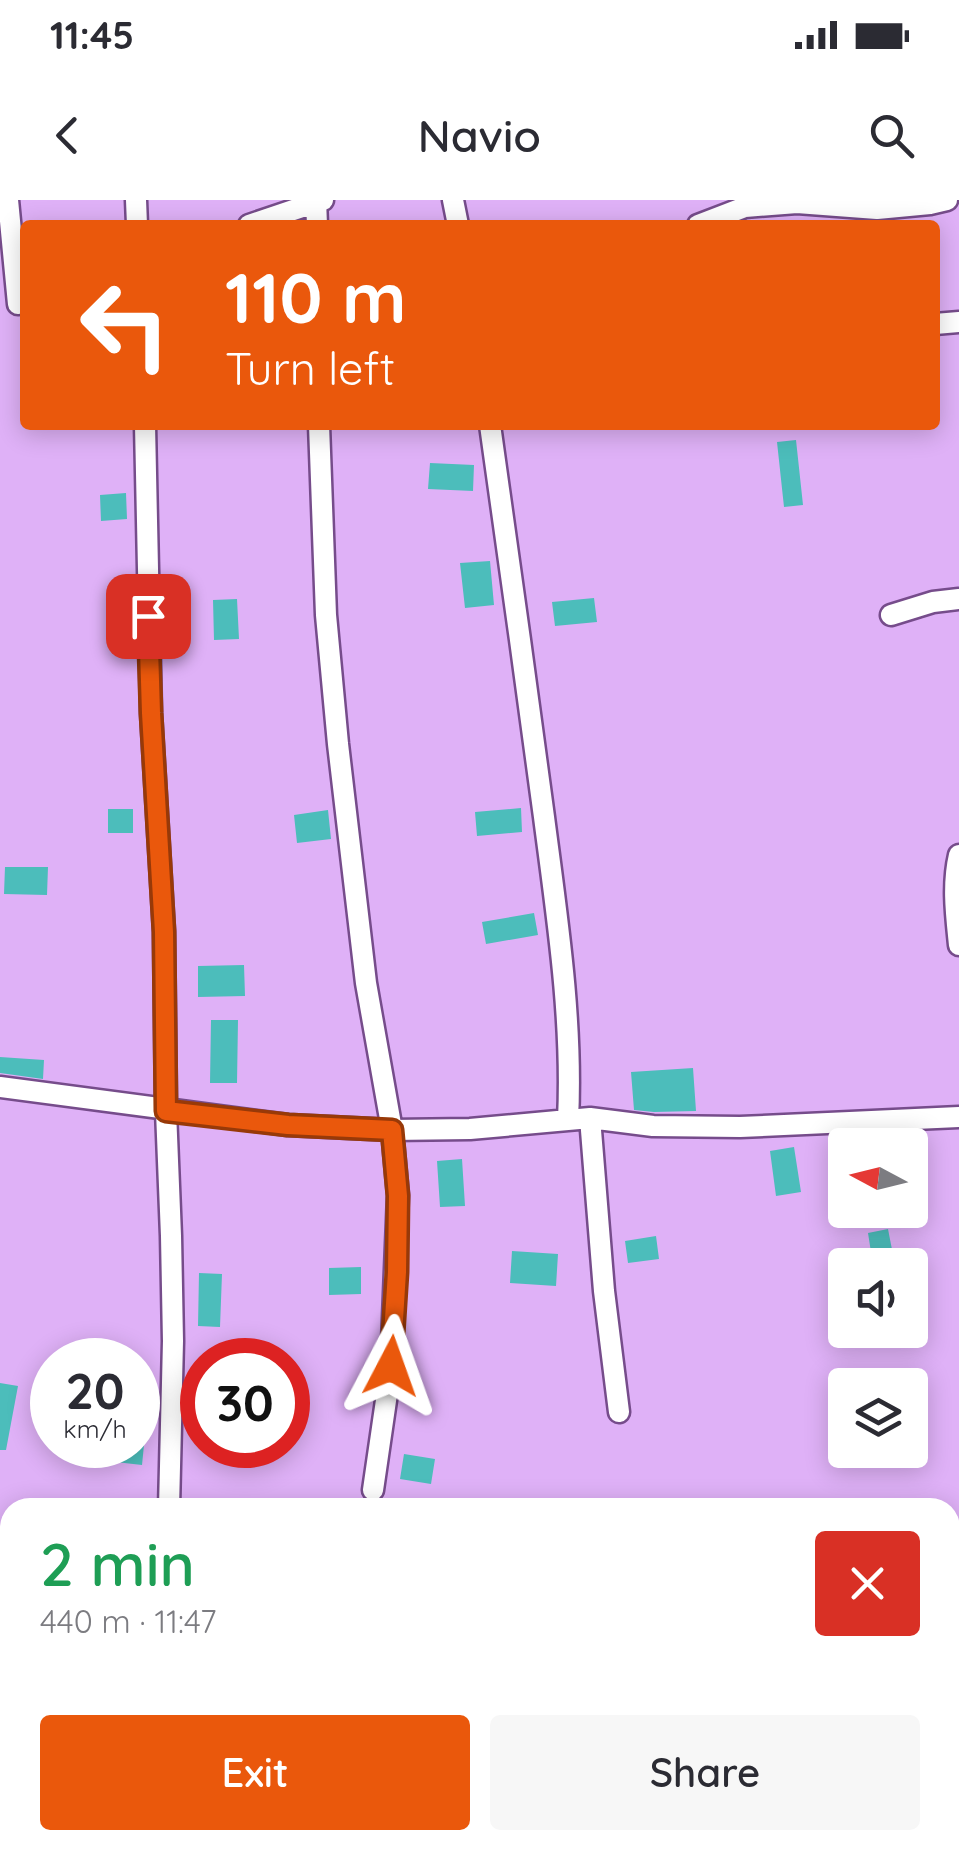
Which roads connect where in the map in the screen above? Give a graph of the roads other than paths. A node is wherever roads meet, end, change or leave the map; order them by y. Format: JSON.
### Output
{"nodes":[{"id":1,"x":8,"y":200,"type":"edge"},
{"id":2,"x":946,"y":200,"type":"edge"},
{"id":3,"x":319,"y":201,"type":"edge"},
{"id":4,"x":264,"y":220,"type":"edge"},
{"id":5,"x":711,"y":220,"type":"edge"},
{"id":6,"x":14,"y":305,"type":"edge"},
{"id":7,"x":145,"y":430,"type":"edge"},
{"id":8,"x":319,"y":430,"type":"edge"},
{"id":9,"x":491,"y":430,"type":"edge"},
{"id":10,"x":959,"y":599,"type":"edge"},
{"id":11,"x":891,"y":615,"type":"dead end"},
{"id":12,"x":959,"y":855,"type":"edge"},
{"id":13,"x":959,"y":945,"type":"edge"},
{"id":14,"x":0,"y":1087,"type":"edge"},
{"id":15,"x":166,"y":1111,"type":"junction"},
{"id":16,"x":959,"y":1117,"type":"edge"},
{"id":17,"x":590,"y":1118,"type":"junction"},
{"id":18,"x":568,"y":1120,"type":"junction"},
{"id":19,"x":392,"y":1130,"type":"junction"},
{"id":20,"x":618,"y":1412,"type":"dead end"},
{"id":21,"x":373,"y":1490,"type":"dead end"},
{"id":22,"x":169,"y":1498,"type":"edge"}],
"edges":[{"from":1,"to":6,"type":"street"},
{"from":2,"to":5,"type":"street"},
{"from":3,"to":4,"type":"street"},
{"from":7,"to":15,"type":"street"},
{"from":8,"to":19,"type":"street"},
{"from":9,"to":18,"type":"street"},
{"from":10,"to":11,"type":"street"},
{"from":12,"to":13,"type":"street"},
{"from":14,"to":15,"type":"street"},
{"from":15,"to":19,"type":"street"},
{"from":15,"to":22,"type":"street"},
{"from":16,"to":17,"type":"street"},
{"from":17,"to":18,"type":"street"},
{"from":17,"to":20,"type":"street"},
{"from":18,"to":19,"type":"street"},
{"from":19,"to":21,"type":"street"}]}
